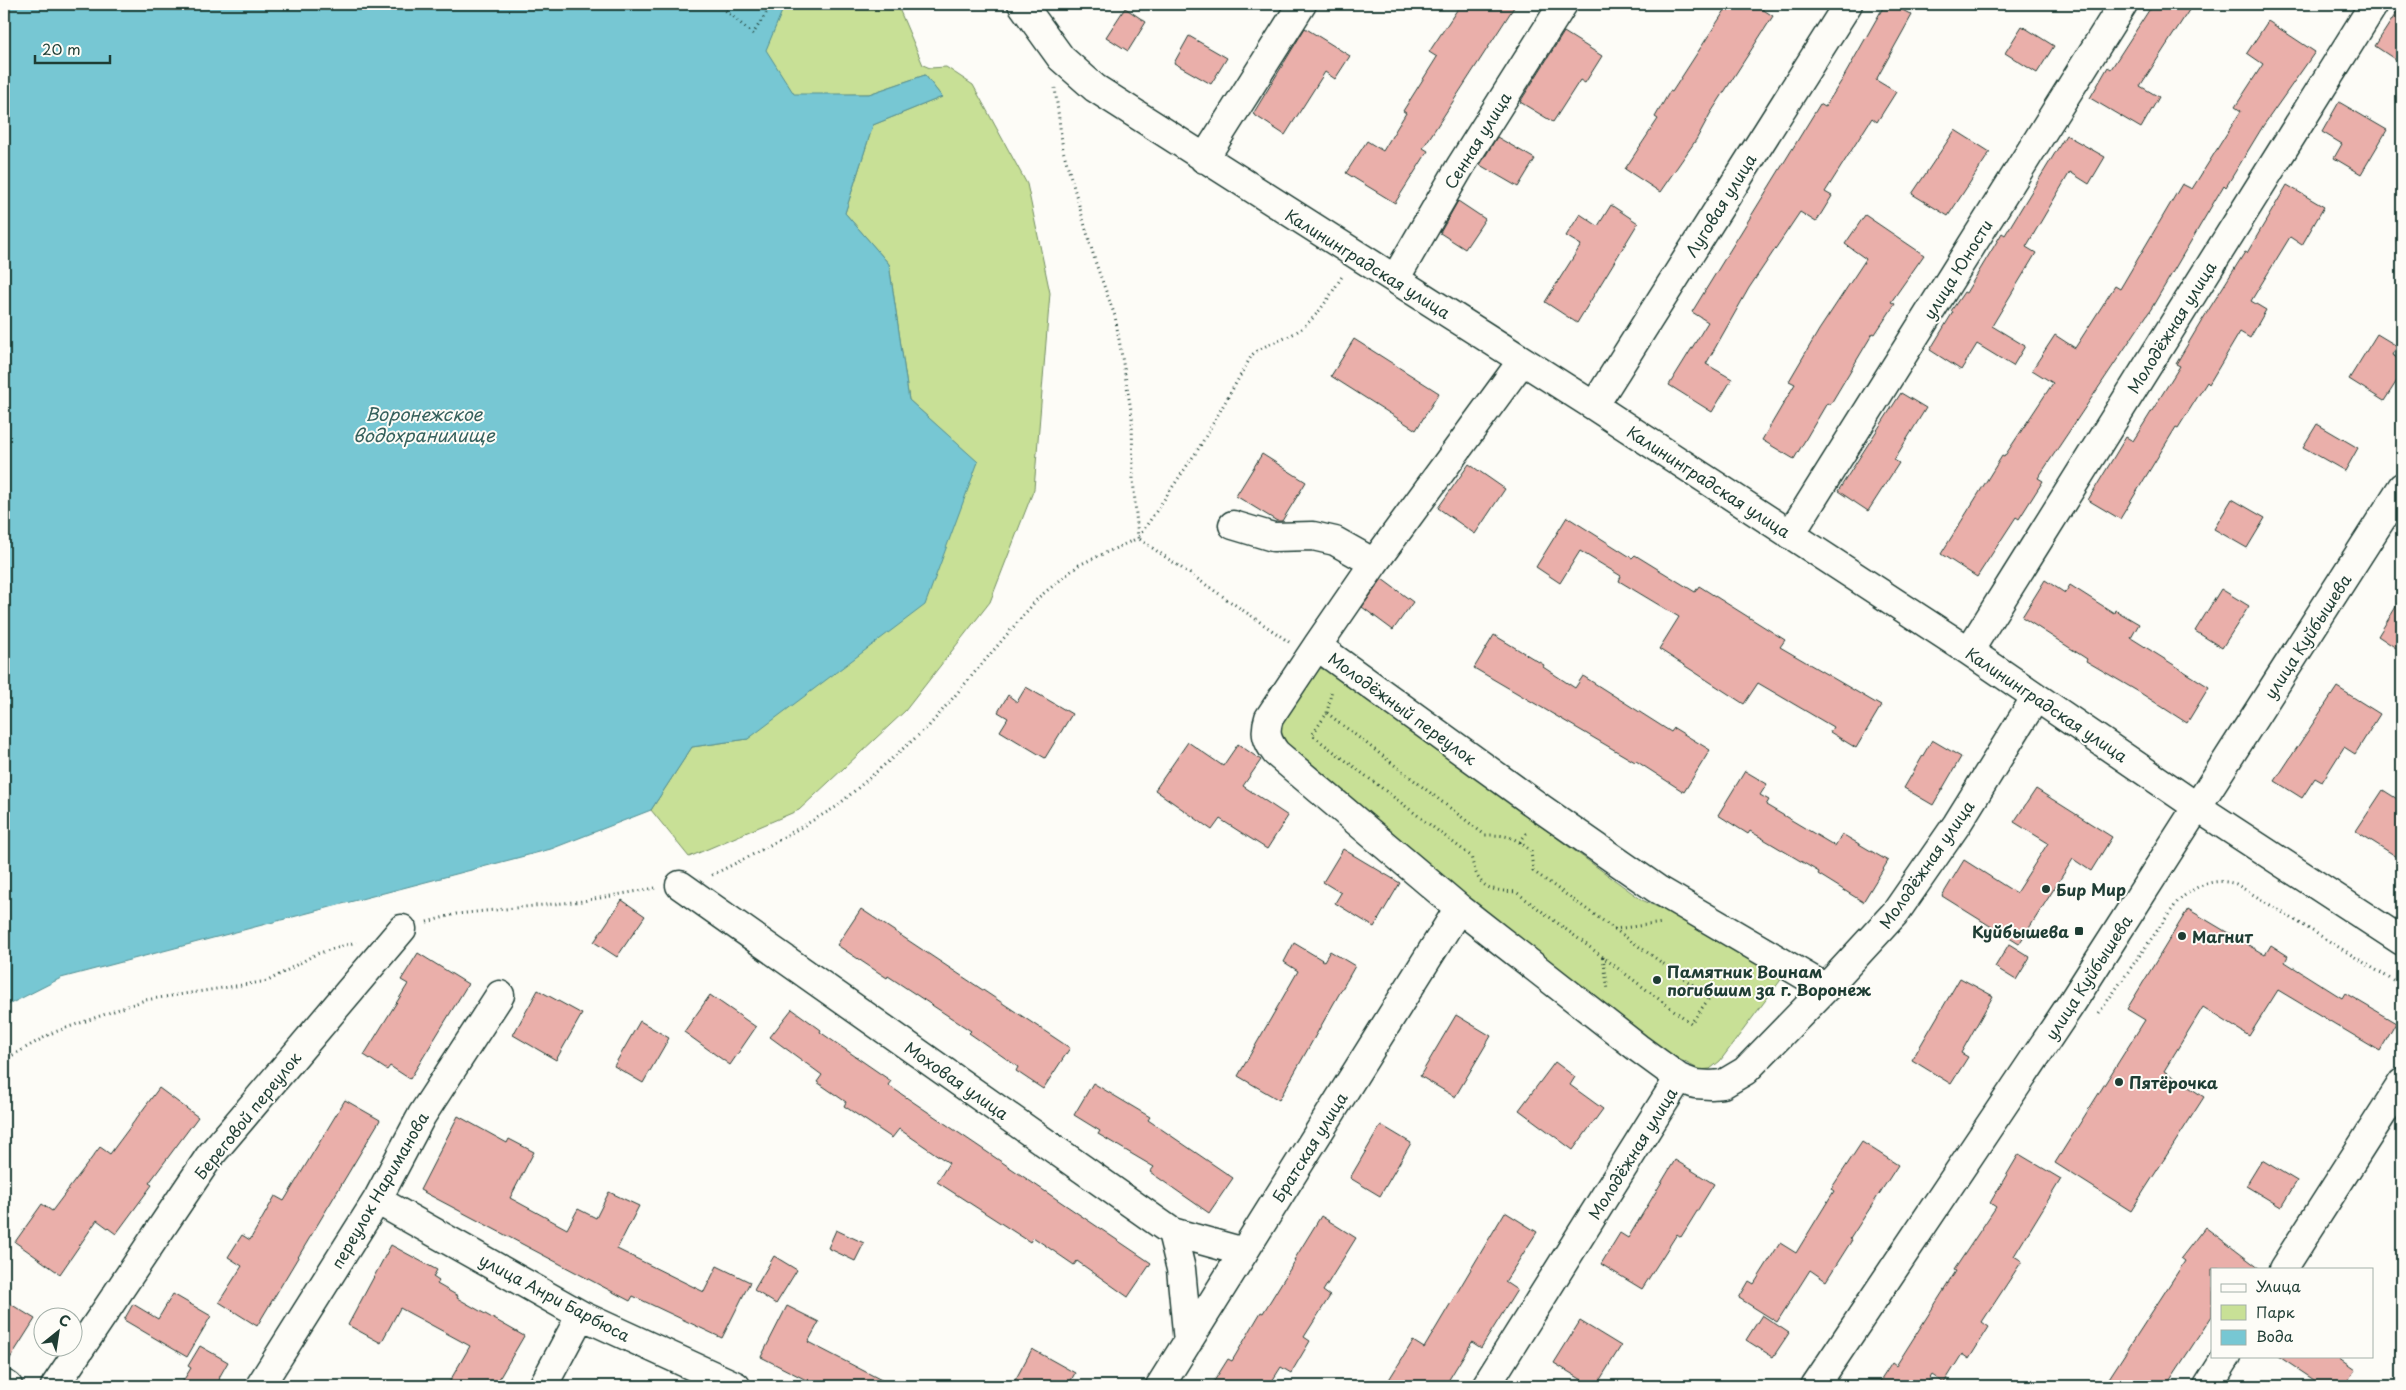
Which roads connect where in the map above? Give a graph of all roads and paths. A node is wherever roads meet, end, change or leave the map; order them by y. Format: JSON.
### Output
{"nodes":[{"id":1,"x":718,"y":4,"type":"edge"},
{"id":2,"x":772,"y":4,"type":"edge"},
{"id":3,"x":1302,"y":4,"type":"edge"},
{"id":4,"x":1563,"y":4,"type":"edge"},
{"id":5,"x":1848,"y":4,"type":"edge"},
{"id":6,"x":2123,"y":4,"type":"edge"},
{"id":7,"x":2374,"y":4,"type":"edge"},
{"id":8,"x":1027,"y":7,"type":"edge"},
{"id":9,"x":1054,"y":78,"type":"dead end"},
{"id":10,"x":1204,"y":159,"type":"junction"},
{"id":11,"x":1356,"y":255,"type":"junction"},
{"id":12,"x":1395,"y":280,"type":"junction"},
{"id":13,"x":1522,"y":361,"type":"junction"},
{"id":14,"x":1594,"y":406,"type":"junction"},
{"id":15,"x":2402,"y":487,"type":"edge"},
{"id":16,"x":1233,"y":525,"type":"dead end"},
{"id":17,"x":1790,"y":535,"type":"junction"},
{"id":18,"x":1138,"y":538,"type":"junction"},
{"id":19,"x":1374,"y":563,"type":"junction"},
{"id":20,"x":1969,"y":651,"type":"junction"},
{"id":21,"x":1313,"y":652,"type":"junction"},
{"id":22,"x":1339,"y":662,"type":"junction"},
{"id":23,"x":2036,"y":697,"type":"junction"},
{"id":24,"x":1327,"y":713,"type":"junction"},
{"id":25,"x":2197,"y":807,"type":"junction"},
{"id":26,"x":2236,"y":884,"type":"dead end"},
{"id":27,"x":680,"y":885,"type":"junction"},
{"id":28,"x":1459,"y":908,"type":"junction"},
{"id":29,"x":402,"y":929,"type":"joint"},
{"id":30,"x":364,"y":940,"type":"dead end"},
{"id":31,"x":2402,"y":940,"type":"edge"},
{"id":32,"x":2402,"y":986,"type":"edge"},
{"id":33,"x":1826,"y":988,"type":"junction"},
{"id":34,"x":500,"y":995,"type":"dead end"},
{"id":35,"x":4,"y":1060,"type":"edge"},
{"id":36,"x":1679,"y":1078,"type":"junction"},
{"id":37,"x":2402,"y":1083,"type":"edge"},
{"id":38,"x":377,"y":1200,"type":"junction"},
{"id":39,"x":1172,"y":1232,"type":"junction"},
{"id":40,"x":1244,"y":1252,"type":"junction"},
{"id":41,"x":2284,"y":1268,"type":"edge"},
{"id":42,"x":581,"y":1315,"type":"junction"},
{"id":43,"x":1188,"y":1342,"type":"junction"},
{"id":44,"x":2226,"y":1358,"type":"edge"},
{"id":45,"x":4,"y":1384,"type":"edge"},
{"id":46,"x":8,"y":1386,"type":"edge"},
{"id":47,"x":55,"y":1386,"type":"edge"},
{"id":48,"x":260,"y":1386,"type":"edge"},
{"id":49,"x":543,"y":1386,"type":"edge"},
{"id":50,"x":736,"y":1386,"type":"edge"},
{"id":51,"x":1160,"y":1386,"type":"edge"},
{"id":52,"x":1486,"y":1386,"type":"edge"},
{"id":53,"x":1815,"y":1386,"type":"edge"},
{"id":54,"x":2208,"y":1386,"type":"edge"}],
"edges":[{"from":1,"to":2,"type":"path"},
{"from":3,"to":10,"type":"street"},
{"from":4,"to":12,"type":"street","name":"Сенная улица"},
{"from":5,"to":14,"type":"street","name":"Луговая улица"},
{"from":6,"to":17,"type":"street","name":"улица Юности"},
{"from":7,"to":20,"type":"street","name":"Молодёжная улица"},
{"from":8,"to":10,"type":"street","name":"Калининградская улица"},
{"from":9,"to":18,"type":"path"},
{"from":10,"to":11,"type":"street","name":"Калининградская улица"},
{"from":11,"to":12,"type":"street","name":"Калининградская улица"},
{"from":11,"to":18,"type":"path"},
{"from":12,"to":13,"type":"street","name":"Калининградская улица"},
{"from":13,"to":14,"type":"street","name":"Калининградская улица"},
{"from":13,"to":19,"type":"street"},
{"from":14,"to":17,"type":"street","name":"Калининградская улица"},
{"from":15,"to":25,"type":"street","name":"улица Куйбышева"},
{"from":16,"to":19,"type":"street"},
{"from":17,"to":20,"type":"street","name":"Калининградская улица"},
{"from":18,"to":21,"type":"path"},
{"from":18,"to":27,"type":"path"},
{"from":19,"to":21,"type":"street"},
{"from":20,"to":23,"type":"street","name":"Калининградская улица"},
{"from":21,"to":22,"type":"street","name":"Молодёжный переулок"},
{"from":21,"to":28,"type":"street","name":"Молодёжный переулок"},
{"from":22,"to":24,"type":"path"},
{"from":22,"to":33,"type":"street","name":"Молодёжный переулок"},
{"from":23,"to":25,"type":"street","name":"Калининградская улица"},
{"from":23,"to":33,"type":"street","name":"Молодёжная улица"},
{"from":24,"to":24,"type":"path"},
{"from":25,"to":31,"type":"street","name":"Калининградская улица"},
{"from":25,"to":53,"type":"street","name":"улица Куйбышева"},
{"from":26,"to":32,"type":"path"},
{"from":27,"to":29,"type":"path"},
{"from":27,"to":39,"type":"street","name":"Моховая улица"},
{"from":28,"to":36,"type":"street","name":"Молодёжный переулок"},
{"from":28,"to":40,"type":"street","name":"Братская улица"},
{"from":29,"to":47,"type":"street","name":"Береговой переулок"},
{"from":30,"to":35,"type":"path"},
{"from":33,"to":36,"type":"street","name":"Молодёжная улица"},
{"from":34,"to":38,"type":"street","name":"переулок Нариманова"},
{"from":36,"to":52,"type":"street","name":"Молодёжная улица"},
{"from":37,"to":41,"type":"street"},
{"from":38,"to":42,"type":"street","name":"улица Анри Барбюса"},
{"from":38,"to":48,"type":"street","name":"переулок Нариманова"},
{"from":39,"to":40,"type":"street","name":"Моховая улица"},
{"from":39,"to":43,"type":"street"},
{"from":40,"to":43,"type":"street","name":"Братская улица"},
{"from":42,"to":49,"type":"street"},
{"from":42,"to":50,"type":"street","name":"улица Анри Барбюса"},
{"from":43,"to":51,"type":"street","name":"Братская улица"},
{"from":44,"to":54,"type":"street"},
{"from":45,"to":46,"type":"street"}]}
